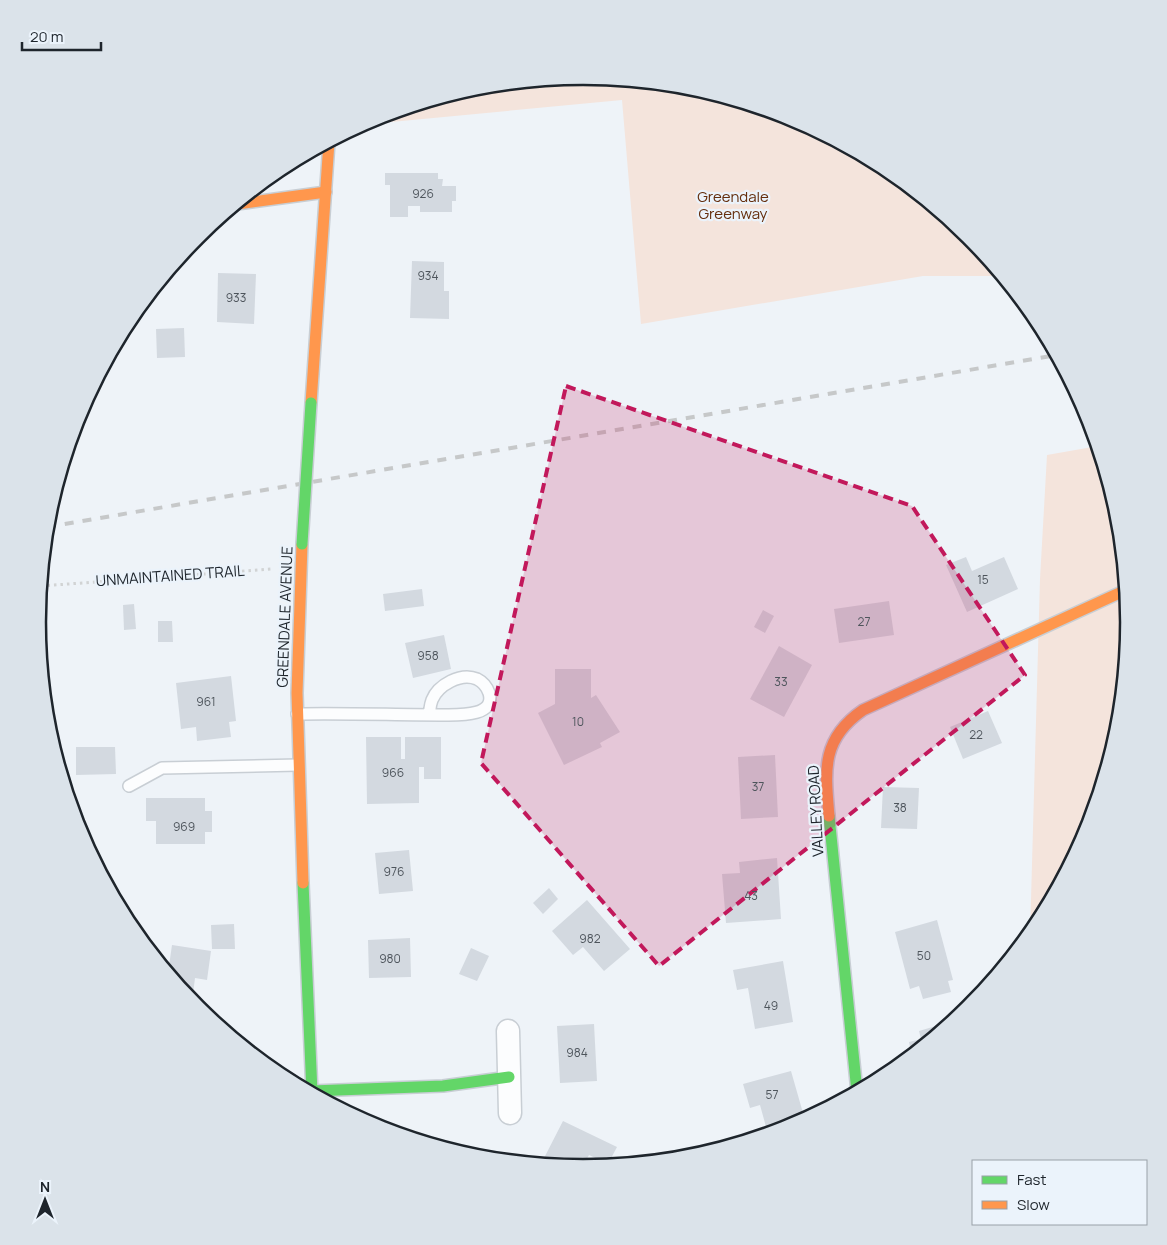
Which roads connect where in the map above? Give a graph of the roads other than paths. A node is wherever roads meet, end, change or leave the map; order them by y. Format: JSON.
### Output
{"nodes":[{"id":1,"x":329,"y":150,"type":"edge"},
{"id":2,"x":326,"y":192,"type":"junction"},
{"id":3,"x":248,"y":202,"type":"edge"},
{"id":4,"x":1120,"y":593,"type":"edge"},
{"id":5,"x":297,"y":714,"type":"junction"},
{"id":6,"x":429,"y":715,"type":"junction"},
{"id":7,"x":298,"y":765,"type":"junction"},
{"id":8,"x":129,"y":786,"type":"dead end"},
{"id":9,"x":508,"y":1031,"type":"dead end"},
{"id":10,"x":509,"y":1077,"type":"junction"},
{"id":11,"x":856,"y":1085,"type":"edge"},
{"id":12,"x":312,"y":1086,"type":"edge"},
{"id":13,"x":322,"y":1092,"type":"edge"},
{"id":14,"x":510,"y":1113,"type":"dead end"}],
"edges":[{"from":1,"to":2,"type":"street","name":"GREENDALE AVENUE"},
{"from":2,"to":3,"type":"street"},
{"from":2,"to":5,"type":"street","name":"GREENDALE AVENUE","bridge":true},
{"from":4,"to":11,"type":"street","name":"VALLEY ROAD"},
{"from":5,"to":6,"type":"lane"},
{"from":5,"to":7,"type":"street","name":"GREENDALE AVENUE"},
{"from":6,"to":6,"type":"lane"},
{"from":7,"to":8,"type":"lane"},
{"from":7,"to":12,"type":"street","name":"GREENDALE AVENUE"},
{"from":9,"to":10,"type":"street"},
{"from":10,"to":13,"type":"street"},
{"from":10,"to":14,"type":"street"}]}
